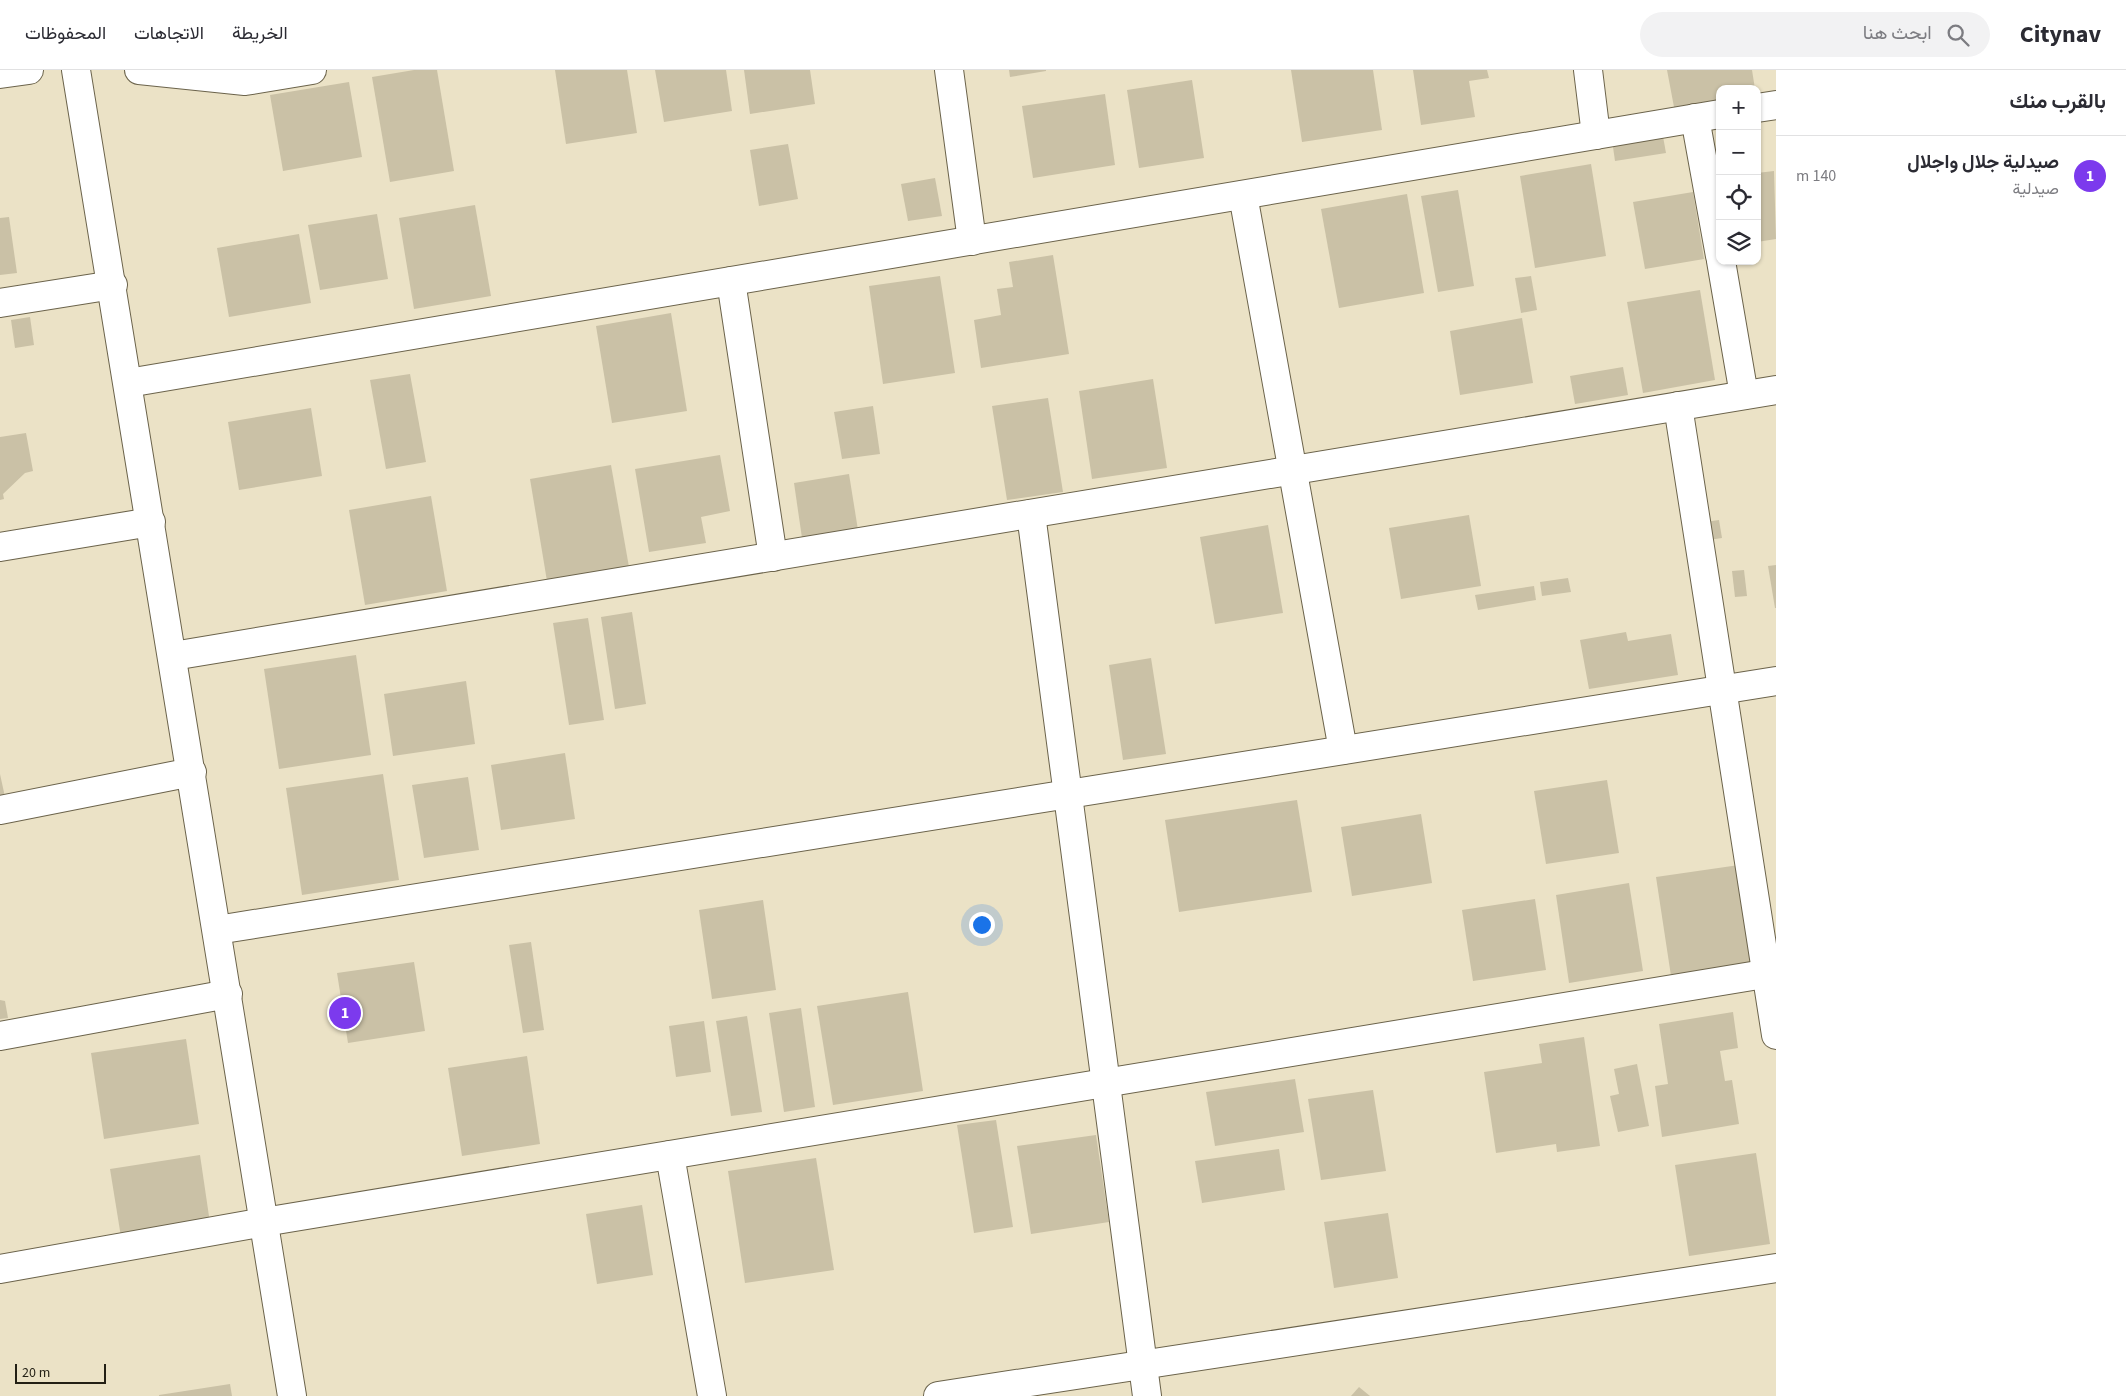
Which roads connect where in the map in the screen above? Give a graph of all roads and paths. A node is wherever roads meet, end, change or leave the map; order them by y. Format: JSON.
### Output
{"nodes":[{"id":1,"x":30,"y":70,"type":"edge"},
{"id":2,"x":76,"y":70,"type":"edge"},
{"id":3,"x":139,"y":70,"type":"edge"},
{"id":4,"x":312,"y":70,"type":"edge"},
{"id":5,"x":949,"y":70,"type":"edge"},
{"id":6,"x":1588,"y":70,"type":"edge"},
{"id":7,"x":0,"y":74,"type":"edge"},
{"id":8,"x":1776,"y":105,"type":"edge"},
{"id":9,"x":1761,"y":107,"type":"edge"},
{"id":10,"x":1708,"y":116,"type":"edge"},
{"id":11,"x":1596,"y":135,"type":"junction"},
{"id":12,"x":1243,"y":195,"type":"junction"},
{"id":13,"x":1717,"y":220,"type":"edge"},
{"id":14,"x":972,"y":241,"type":"junction"},
{"id":15,"x":1722,"y":265,"type":"edge"},
{"id":16,"x":731,"y":281,"type":"junction"},
{"id":17,"x":113,"y":285,"type":"junction"},
{"id":18,"x":0,"y":303,"type":"edge"},
{"id":19,"x":128,"y":383,"type":"junction"},
{"id":20,"x":1776,"y":390,"type":"edge"},
{"id":21,"x":1744,"y":395,"type":"junction"},
{"id":22,"x":1678,"y":406,"type":"junction"},
{"id":23,"x":1293,"y":470,"type":"junction"},
{"id":24,"x":1031,"y":514,"type":"junction"},
{"id":25,"x":151,"y":522,"type":"junction"},
{"id":26,"x":0,"y":547,"type":"edge"},
{"id":27,"x":772,"y":557,"type":"junction"},
{"id":28,"x":173,"y":656,"type":"junction"},
{"id":29,"x":1776,"y":681,"type":"edge"},
{"id":30,"x":1722,"y":689,"type":"junction"},
{"id":31,"x":1343,"y":750,"type":"junction"},
{"id":32,"x":192,"y":772,"type":"junction"},
{"id":33,"x":1068,"y":794,"type":"junction"},
{"id":34,"x":0,"y":810,"type":"edge"},
{"id":35,"x":217,"y":930,"type":"junction"},
{"id":36,"x":1771,"y":973,"type":"edge"},
{"id":37,"x":228,"y":994,"type":"junction"},
{"id":38,"x":1776,"y":1035,"type":"edge"},
{"id":39,"x":0,"y":1036,"type":"edge"},
{"id":40,"x":1106,"y":1083,"type":"junction"},
{"id":41,"x":670,"y":1155,"type":"junction"},
{"id":42,"x":264,"y":1222,"type":"junction"},
{"id":43,"x":0,"y":1268,"type":"edge"},
{"id":44,"x":1776,"y":1268,"type":"edge"},
{"id":45,"x":1143,"y":1365,"type":"junction"},
{"id":46,"x":292,"y":1396,"type":"edge"},
{"id":47,"x":712,"y":1396,"type":"edge"},
{"id":48,"x":938,"y":1396,"type":"edge"},
{"id":49,"x":1147,"y":1396,"type":"edge"}],
"edges":[{"from":1,"to":7,"type":"street"},
{"from":2,"to":17,"type":"street"},
{"from":3,"to":4,"type":"street"},
{"from":5,"to":14,"type":"street"},
{"from":6,"to":11,"type":"street"},
{"from":8,"to":9,"type":"street"},
{"from":10,"to":11,"type":"street"},
{"from":10,"to":13,"type":"street"},
{"from":11,"to":12,"type":"street"},
{"from":12,"to":14,"type":"street"},
{"from":12,"to":23,"type":"street"},
{"from":14,"to":16,"type":"street"},
{"from":15,"to":21,"type":"street"},
{"from":16,"to":19,"type":"street"},
{"from":16,"to":27,"type":"street"},
{"from":17,"to":18,"type":"street"},
{"from":17,"to":19,"type":"street"},
{"from":19,"to":25,"type":"street"},
{"from":20,"to":21,"type":"street"},
{"from":21,"to":22,"type":"street"},
{"from":22,"to":23,"type":"street"},
{"from":22,"to":30,"type":"street"},
{"from":23,"to":24,"type":"street"},
{"from":23,"to":31,"type":"street"},
{"from":24,"to":27,"type":"street"},
{"from":24,"to":33,"type":"street"},
{"from":25,"to":26,"type":"street"},
{"from":25,"to":28,"type":"street"},
{"from":27,"to":28,"type":"street"},
{"from":28,"to":32,"type":"street"},
{"from":29,"to":30,"type":"street"},
{"from":30,"to":31,"type":"street"},
{"from":30,"to":36,"type":"street"},
{"from":31,"to":33,"type":"street"},
{"from":32,"to":34,"type":"street"},
{"from":32,"to":35,"type":"street"},
{"from":33,"to":35,"type":"street"},
{"from":33,"to":40,"type":"street"},
{"from":35,"to":37,"type":"street"},
{"from":36,"to":38,"type":"street"},
{"from":36,"to":40,"type":"street"},
{"from":37,"to":39,"type":"street"},
{"from":37,"to":42,"type":"street"},
{"from":40,"to":41,"type":"street"},
{"from":40,"to":45,"type":"street"},
{"from":41,"to":42,"type":"street"},
{"from":41,"to":47,"type":"street"},
{"from":42,"to":43,"type":"street"},
{"from":42,"to":46,"type":"street"},
{"from":44,"to":45,"type":"street"},
{"from":45,"to":48,"type":"street"},
{"from":45,"to":49,"type":"street"}]}
